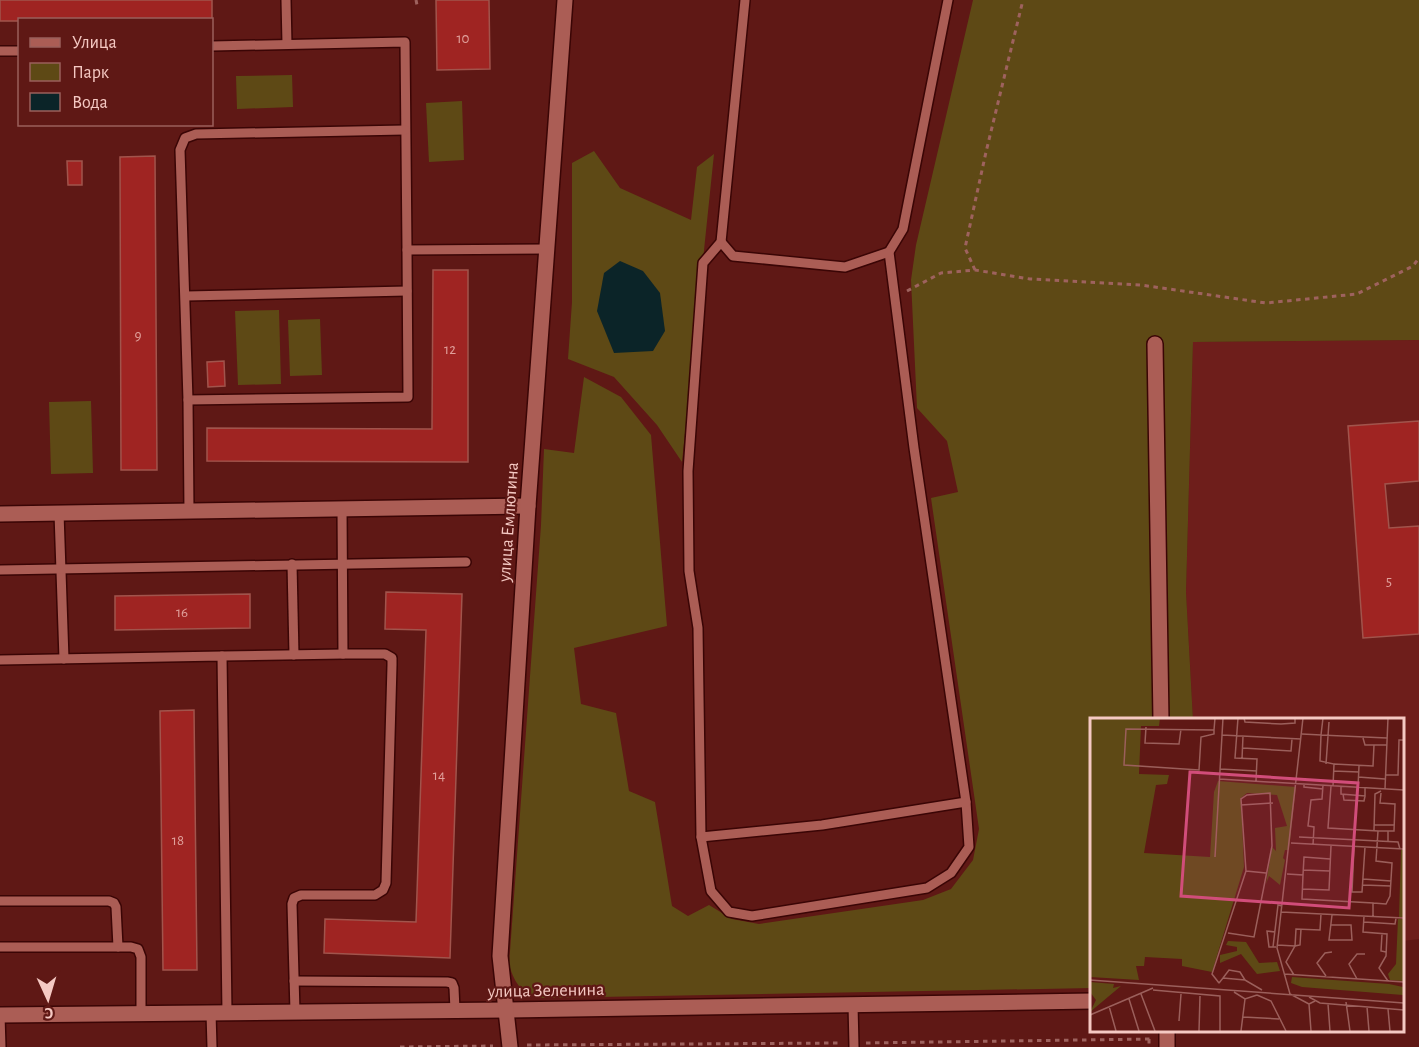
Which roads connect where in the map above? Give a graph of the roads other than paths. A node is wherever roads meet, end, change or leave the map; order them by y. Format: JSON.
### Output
{"nodes":[{"id":1,"x":286,"y":0,"type":"edge"},
{"id":2,"x":565,"y":0,"type":"edge"},
{"id":3,"x":745,"y":0,"type":"edge"},
{"id":4,"x":948,"y":0,"type":"edge"},
{"id":5,"x":287,"y":44,"type":"junction"},
{"id":6,"x":213,"y":46,"type":"edge"},
{"id":7,"x":0,"y":51,"type":"edge"},
{"id":8,"x":18,"y":51,"type":"edge"},
{"id":9,"x":405,"y":130,"type":"junction"},
{"id":10,"x":721,"y":242,"type":"junction"},
{"id":11,"x":546,"y":249,"type":"junction"},
{"id":12,"x":406,"y":250,"type":"junction"},
{"id":13,"x":889,"y":252,"type":"junction"},
{"id":14,"x":407,"y":291,"type":"junction"},
{"id":15,"x":186,"y":296,"type":"junction"},
{"id":16,"x":1155,"y":344,"type":"dead end"},
{"id":17,"x":188,"y":400,"type":"junction"},
{"id":18,"x":528,"y":506,"type":"junction"},
{"id":19,"x":342,"y":508,"type":"junction"},
{"id":20,"x":189,"y":510,"type":"junction"},
{"id":21,"x":59,"y":513,"type":"junction"},
{"id":22,"x":0,"y":514,"type":"edge"},
{"id":23,"x":466,"y":562,"type":"dead end"},
{"id":24,"x":342,"y":563,"type":"junction"},
{"id":25,"x":292,"y":564,"type":"junction"},
{"id":26,"x":61,"y":569,"type":"junction"},
{"id":27,"x":0,"y":570,"type":"edge"},
{"id":28,"x":343,"y":654,"type":"junction"},
{"id":29,"x":294,"y":655,"type":"junction"},
{"id":30,"x":222,"y":656,"type":"junction"},
{"id":31,"x":64,"y":659,"type":"junction"},
{"id":32,"x":0,"y":660,"type":"edge"},
{"id":33,"x":1161,"y":718,"type":"edge"},
{"id":34,"x":966,"y":802,"type":"junction"},
{"id":35,"x":701,"y":837,"type":"junction"},
{"id":36,"x":0,"y":901,"type":"edge"},
{"id":37,"x":0,"y":947,"type":"edge"},
{"id":38,"x":118,"y":947,"type":"junction"},
{"id":39,"x":294,"y":981,"type":"junction"},
{"id":40,"x":1090,"y":1001,"type":"edge"},
{"id":41,"x":853,"y":1004,"type":"junction"},
{"id":42,"x":454,"y":1010,"type":"junction"},
{"id":43,"x":506,"y":1010,"type":"junction"},
{"id":44,"x":295,"y":1012,"type":"junction"},
{"id":45,"x":141,"y":1013,"type":"junction"},
{"id":46,"x":219,"y":1013,"type":"junction"},
{"id":47,"x":0,"y":1015,"type":"edge"},
{"id":48,"x":854,"y":1045,"type":"edge"},
{"id":49,"x":510,"y":1046,"type":"edge"},
{"id":50,"x":1,"y":1047,"type":"edge"},
{"id":51,"x":212,"y":1047,"type":"edge"}],
"edges":[{"from":1,"to":5,"type":"lane"},
{"from":2,"to":11,"type":"street","name":"улица Емлютина"},
{"from":3,"to":10,"type":"lane"},
{"from":4,"to":13,"type":"lane"},
{"from":5,"to":6,"type":"lane"},
{"from":5,"to":9,"type":"lane"},
{"from":7,"to":8,"type":"lane"},
{"from":9,"to":12,"type":"lane"},
{"from":9,"to":15,"type":"lane"},
{"from":10,"to":13,"type":"lane"},
{"from":10,"to":35,"type":"lane"},
{"from":11,"to":12,"type":"lane"},
{"from":11,"to":18,"type":"street","name":"улица Емлютина"},
{"from":12,"to":14,"type":"lane"},
{"from":13,"to":34,"type":"lane"},
{"from":14,"to":15,"type":"lane"},
{"from":14,"to":17,"type":"lane"},
{"from":15,"to":17,"type":"lane"},
{"from":16,"to":33,"type":"street"},
{"from":17,"to":20,"type":"lane"},
{"from":18,"to":19,"type":"street"},
{"from":18,"to":43,"type":"street","name":"улица Емлютина"},
{"from":19,"to":20,"type":"street"},
{"from":19,"to":24,"type":"lane"},
{"from":20,"to":21,"type":"street"},
{"from":21,"to":22,"type":"street"},
{"from":21,"to":26,"type":"lane"},
{"from":23,"to":24,"type":"lane"},
{"from":24,"to":25,"type":"lane"},
{"from":24,"to":28,"type":"lane"},
{"from":25,"to":26,"type":"lane"},
{"from":25,"to":29,"type":"lane"},
{"from":26,"to":27,"type":"lane"},
{"from":26,"to":31,"type":"lane"},
{"from":28,"to":29,"type":"lane"},
{"from":28,"to":39,"type":"lane"},
{"from":29,"to":30,"type":"lane"},
{"from":30,"to":31,"type":"lane"},
{"from":30,"to":46,"type":"lane"},
{"from":31,"to":32,"type":"lane"},
{"from":34,"to":35,"type":"lane"},
{"from":34,"to":35,"type":"lane"},
{"from":36,"to":38,"type":"lane"},
{"from":37,"to":38,"type":"lane"},
{"from":38,"to":45,"type":"lane"},
{"from":39,"to":42,"type":"lane"},
{"from":39,"to":44,"type":"lane"},
{"from":40,"to":41,"type":"street","name":"улица Зеленина"},
{"from":41,"to":43,"type":"street","name":"улица Зеленина"},
{"from":41,"to":48,"type":"lane"},
{"from":42,"to":43,"type":"street","name":"улица Зеленина"},
{"from":42,"to":44,"type":"street","name":"улица Зеленина"},
{"from":43,"to":49,"type":"street","name":"улица Емлютина"},
{"from":44,"to":46,"type":"street","name":"улица Зеленина"},
{"from":45,"to":46,"type":"street","name":"улица Зеленина"},
{"from":45,"to":47,"type":"street","name":"улица Зеленина"},
{"from":46,"to":51,"type":"lane"},
{"from":47,"to":50,"type":"lane"}]}
